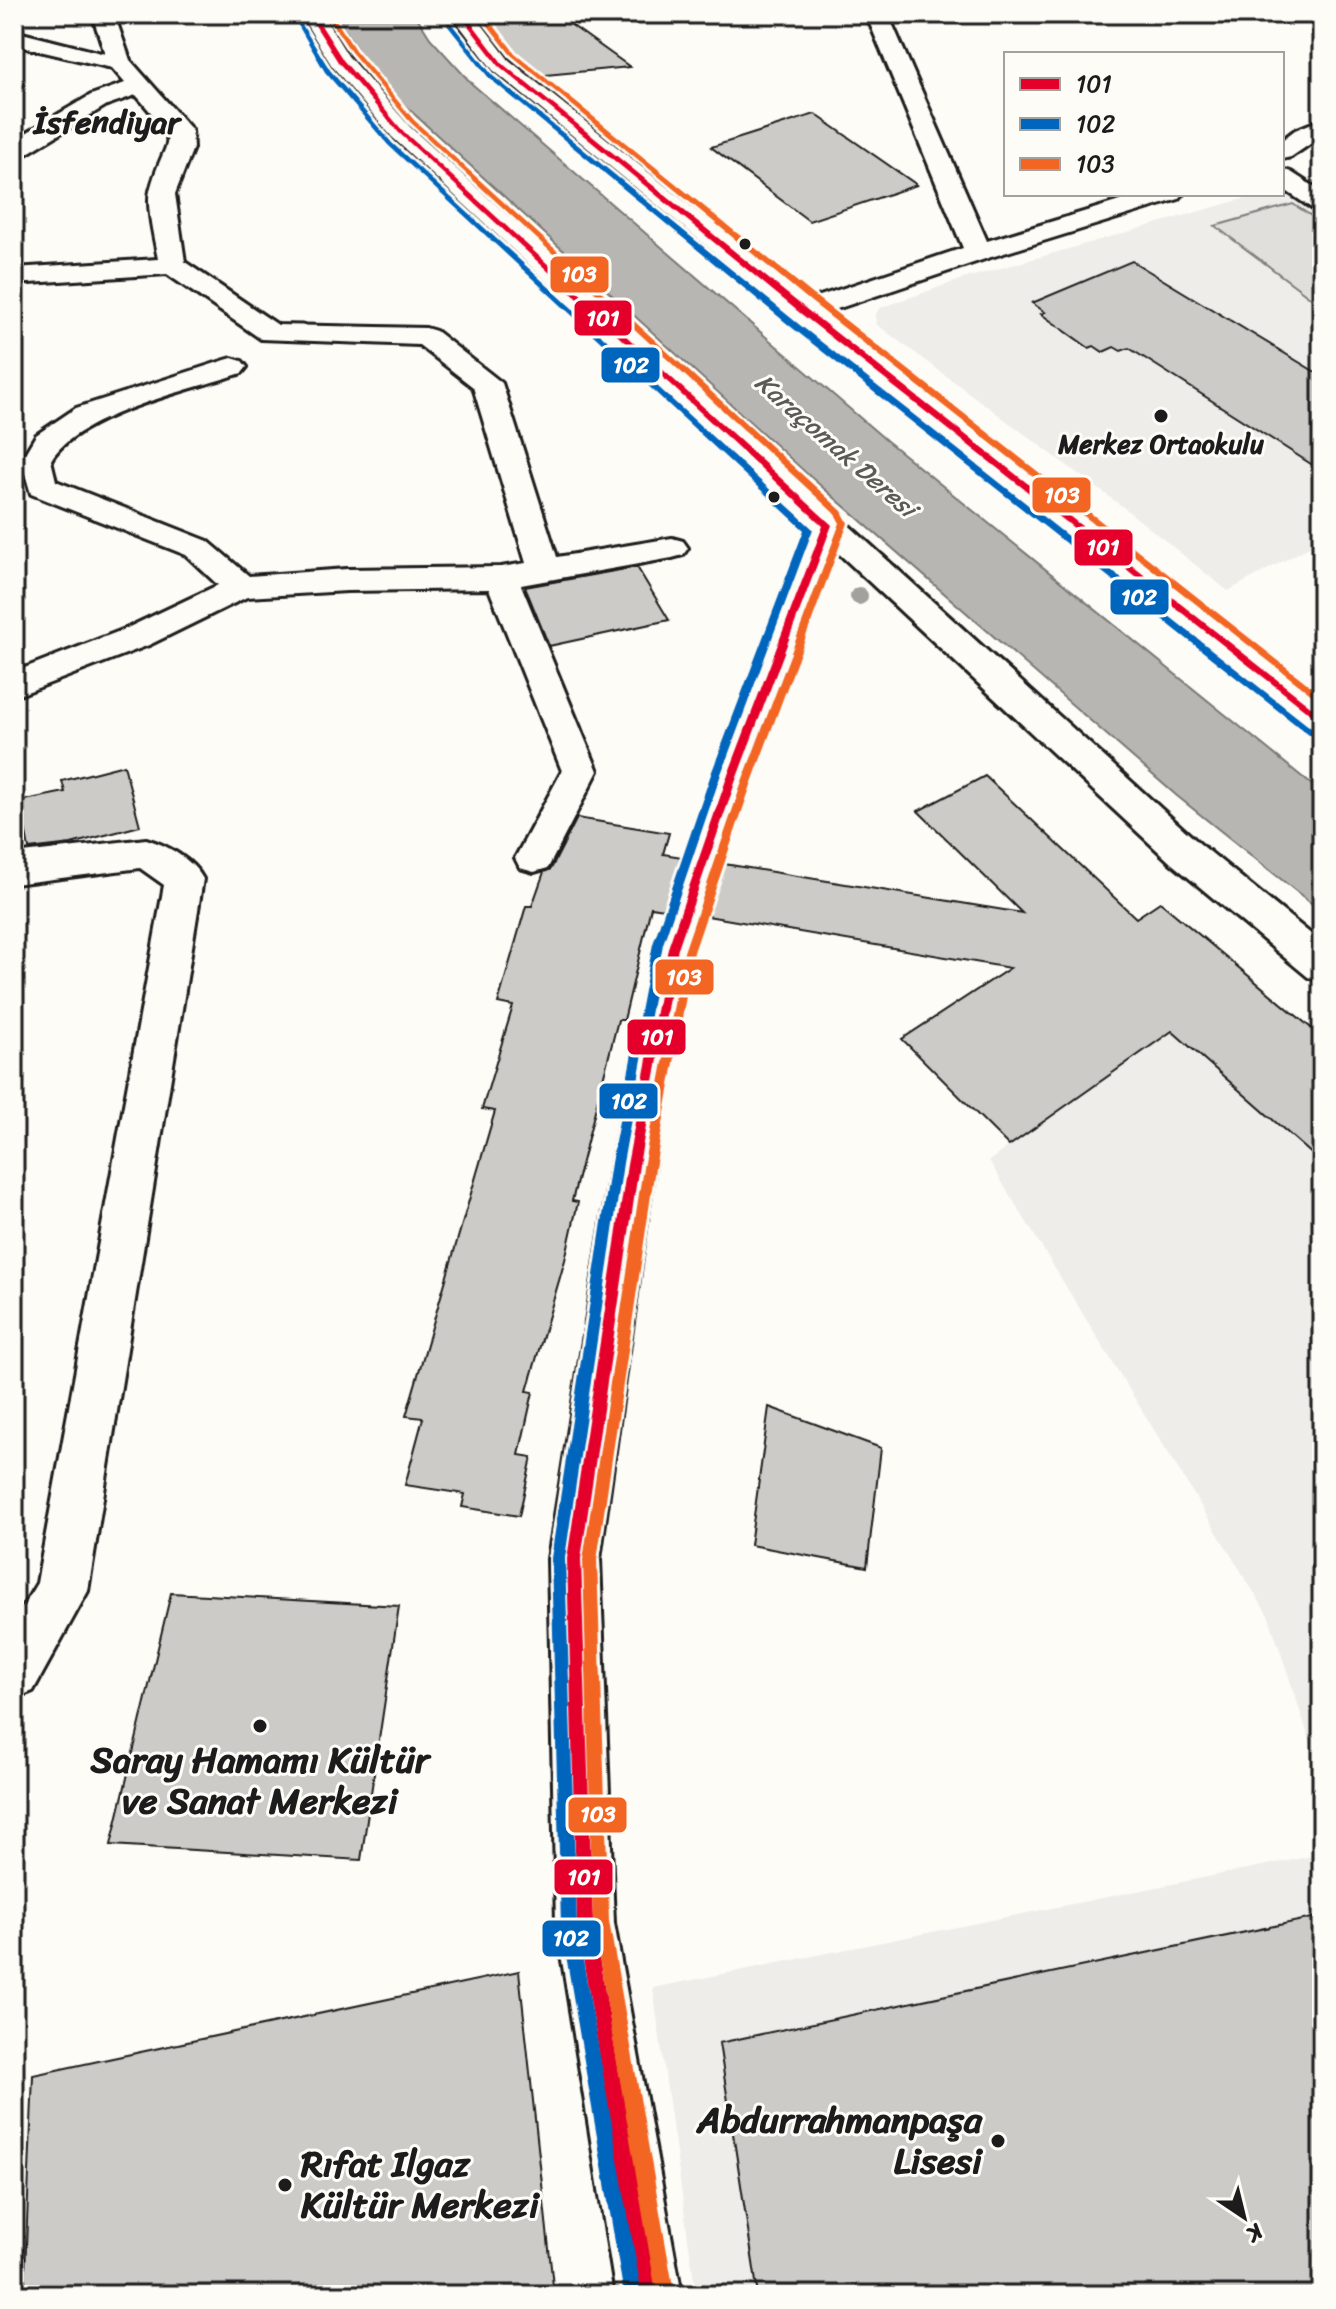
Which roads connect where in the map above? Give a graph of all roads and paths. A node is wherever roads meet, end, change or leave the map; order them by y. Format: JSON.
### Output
{"nodes":[{"id":1,"x":103,"y":14,"type":"edge"},
{"id":2,"x":311,"y":14,"type":"edge"},
{"id":3,"x":462,"y":14,"type":"edge"},
{"id":4,"x":877,"y":14,"type":"edge"},
{"id":5,"x":14,"y":38,"type":"edge"},
{"id":6,"x":119,"y":62,"type":"junction"},
{"id":7,"x":140,"y":86,"type":"junction"},
{"id":8,"x":1322,"y":126,"type":"edge"},
{"id":9,"x":1284,"y":150,"type":"edge"},
{"id":10,"x":14,"y":151,"type":"edge"},
{"id":11,"x":1284,"y":178,"type":"edge"},
{"id":12,"x":1163,"y":196,"type":"edge"},
{"id":13,"x":1322,"y":203,"type":"edge"},
{"id":14,"x":978,"y":252,"type":"junction"},
{"id":15,"x":172,"y":265,"type":"junction"},
{"id":16,"x":14,"y":276,"type":"edge"},
{"id":17,"x":803,"y":311,"type":"junction"},
{"id":18,"x":232,"y":367,"type":"dead end"},
{"id":19,"x":828,"y":525,"type":"junction"},
{"id":20,"x":672,"y":548,"type":"dead end"},
{"id":21,"x":545,"y":570,"type":"junction"},
{"id":22,"x":501,"y":578,"type":"junction"},
{"id":23,"x":241,"y":587,"type":"junction"},
{"id":24,"x":14,"y":685,"type":"edge"},
{"id":25,"x":1322,"y":720,"type":"edge"},
{"id":26,"x":534,"y":858,"type":"dead end"},
{"id":27,"x":14,"y":869,"type":"edge"},
{"id":28,"x":1322,"y":966,"type":"edge"},
{"id":29,"x":14,"y":1672,"type":"edge"},
{"id":30,"x":649,"y":2295,"type":"edge"}],
"edges":[{"from":1,"to":6,"type":"street"},
{"from":2,"to":19,"type":"street"},
{"from":3,"to":17,"type":"street"},
{"from":4,"to":14,"type":"street"},
{"from":5,"to":6,"type":"street"},
{"from":6,"to":7,"type":"street"},
{"from":7,"to":10,"type":"street"},
{"from":7,"to":15,"type":"street"},
{"from":8,"to":9,"type":"street"},
{"from":11,"to":13,"type":"street"},
{"from":12,"to":14,"type":"street"},
{"from":14,"to":17,"type":"street"},
{"from":15,"to":16,"type":"street"},
{"from":15,"to":21,"type":"street"},
{"from":17,"to":25,"type":"street"},
{"from":18,"to":23,"type":"street"},
{"from":19,"to":28,"type":"street"},
{"from":19,"to":30,"type":"street"},
{"from":20,"to":21,"type":"street"},
{"from":21,"to":22,"type":"street"},
{"from":22,"to":23,"type":"street"},
{"from":22,"to":26,"type":"street"},
{"from":23,"to":24,"type":"street"},
{"from":27,"to":29,"type":"street"}]}
